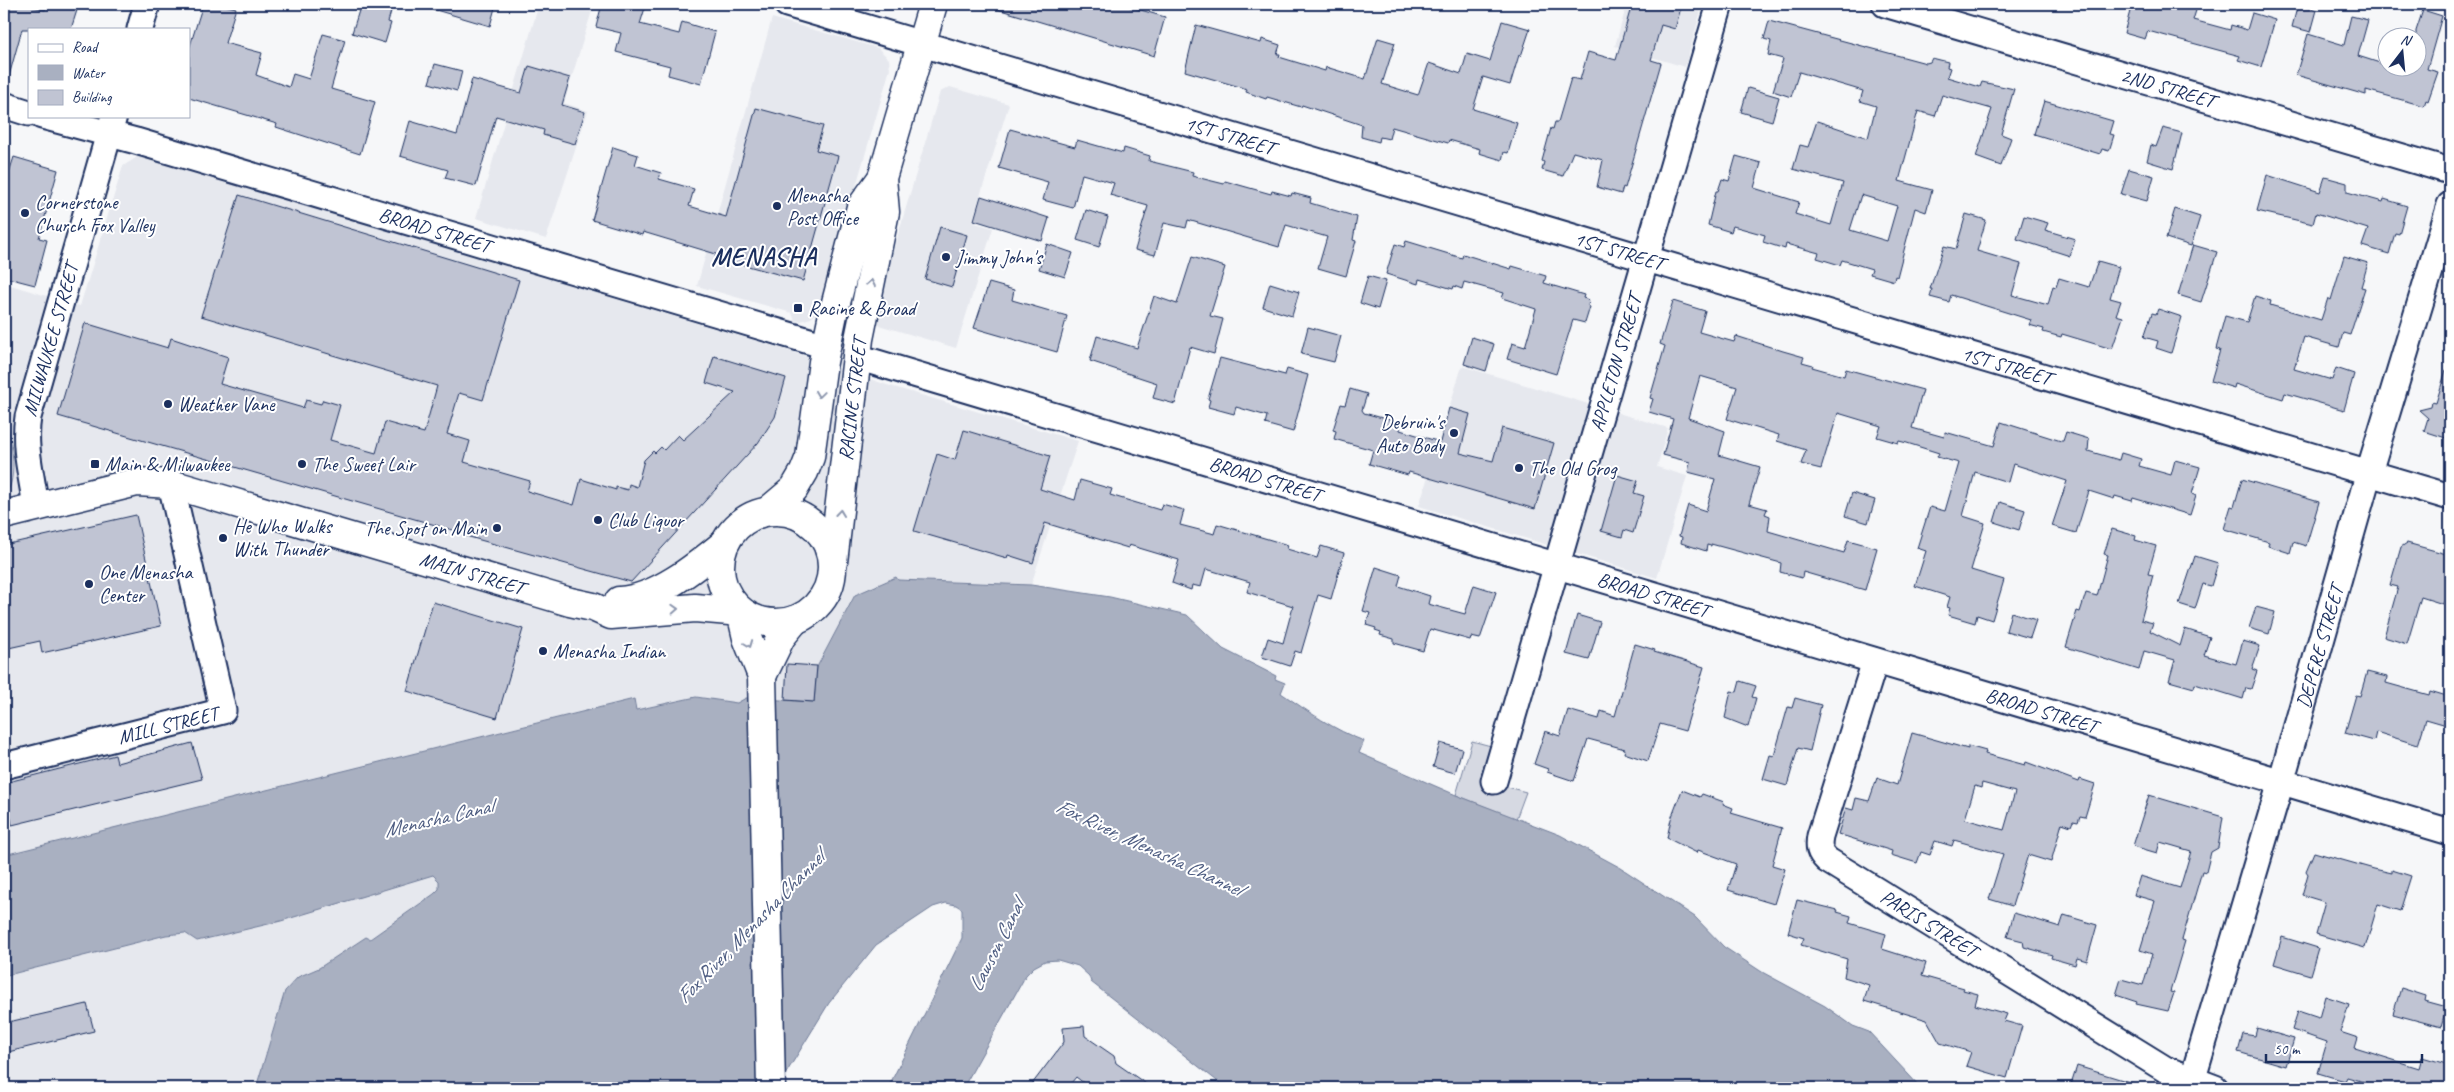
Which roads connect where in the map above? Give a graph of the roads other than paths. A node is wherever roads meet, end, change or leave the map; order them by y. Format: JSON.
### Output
{"nodes":[{"id":1,"x":147,"y":4,"type":"edge"},
{"id":2,"x":787,"y":4,"type":"edge"},
{"id":3,"x":933,"y":4,"type":"edge"},
{"id":4,"x":1720,"y":4,"type":"edge"},
{"id":5,"x":1886,"y":4,"type":"edge"},
{"id":6,"x":140,"y":28,"type":"edge"},
{"id":7,"x":920,"y":44,"type":"junction"},
{"id":8,"x":4,"y":105,"type":"edge"},
{"id":9,"x":28,"y":113,"type":"edge"},
{"id":10,"x":58,"y":118,"type":"edge"},
{"id":11,"x":112,"y":125,"type":"edge"},
{"id":12,"x":2450,"y":171,"type":"edge"},
{"id":13,"x":882,"y":178,"type":"junction"},
{"id":14,"x":2450,"y":205,"type":"edge"},
{"id":15,"x":1646,"y":257,"type":"junction"},
{"id":16,"x":826,"y":346,"type":"junction"},
{"id":17,"x":857,"y":357,"type":"junction"},
{"id":18,"x":2369,"y":472,"type":"junction"},
{"id":19,"x":171,"y":484,"type":"junction"},
{"id":20,"x":2450,"y":497,"type":"edge"},
{"id":21,"x":36,"y":507,"type":"junction"},
{"id":22,"x":768,"y":511,"type":"junction"},
{"id":23,"x":4,"y":515,"type":"edge"},
{"id":24,"x":725,"y":543,"type":"junction"},
{"id":25,"x":833,"y":562,"type":"junction"},
{"id":26,"x":1557,"y":566,"type":"junction"},
{"id":27,"x":593,"y":607,"type":"junction"},
{"id":28,"x":741,"y":612,"type":"junction"},
{"id":29,"x":795,"y":620,"type":"junction"},
{"id":30,"x":1875,"y":661,"type":"junction"},
{"id":31,"x":762,"y":676,"type":"junction"},
{"id":32,"x":4,"y":766,"type":"edge"},
{"id":33,"x":1494,"y":782,"type":"dead end"},
{"id":34,"x":2281,"y":782,"type":"junction"},
{"id":35,"x":2450,"y":832,"type":"edge"},
{"id":36,"x":2199,"y":1086,"type":"edge"},
{"id":37,"x":771,"y":1088,"type":"edge"}],
"edges":[{"from":1,"to":6,"type":"street"},
{"from":2,"to":7,"type":"street","name":"1ST STREET"},
{"from":3,"to":7,"type":"main road","name":"RACINE STREET"},
{"from":4,"to":15,"type":"street","name":"APPLETON STREET"},
{"from":5,"to":12,"type":"street","name":"2ND STREET"},
{"from":7,"to":13,"type":"main road","name":"RACINE STREET"},
{"from":7,"to":15,"type":"street","name":"1ST STREET"},
{"from":8,"to":9,"type":"street"},
{"from":10,"to":11,"type":"street","name":"BROAD STREET"},
{"from":11,"to":16,"type":"street","name":"BROAD STREET"},
{"from":11,"to":21,"type":"street","name":"MILWAUKEE STREET"},
{"from":13,"to":16,"type":"main road","name":"RACINE STREET"},
{"from":17,"to":13,"type":"main road","name":"RACINE STREET","one_way":true},
{"from":14,"to":18,"type":"street","name":"DEPERE STREET"},
{"from":15,"to":18,"type":"street","name":"1ST STREET"},
{"from":15,"to":26,"type":"street","name":"APPLETON STREET"},
{"from":16,"to":22,"type":"main road","name":"RACINE STREET","one_way":true},
{"from":25,"to":17,"type":"main road","name":"RACINE STREET","one_way":true},
{"from":17,"to":26,"type":"street","name":"BROAD STREET"},
{"from":18,"to":20,"type":"street","name":"1ST STREET"},
{"from":18,"to":34,"type":"street","name":"DEPERE STREET"},
{"from":19,"to":21,"type":"main road","name":"MAIN STREET"},
{"from":19,"to":27,"type":"main road","name":"MAIN STREET"},
{"from":19,"to":32,"type":"street","name":"MILL STREET"},
{"from":21,"to":23,"type":"main road","name":"MAIN STREET"},
{"from":22,"to":24,"type":"main road"},
{"from":22,"to":25,"type":"main road"},
{"from":24,"to":27,"type":"main road","name":"MAIN STREET"},
{"from":24,"to":28,"type":"main road"},
{"from":25,"to":29,"type":"main road"},
{"from":26,"to":30,"type":"street","name":"BROAD STREET"},
{"from":26,"to":33,"type":"street","name":"APPLETON STREET"},
{"from":27,"to":28,"type":"main road","name":"MAIN STREET","one_way":true},
{"from":28,"to":29,"type":"main road"},
{"from":28,"to":31,"type":"main road","one_way":true},
{"from":29,"to":31,"type":"main road"},
{"from":30,"to":34,"type":"street","name":"BROAD STREET"},
{"from":30,"to":36,"type":"street","name":"PARIS STREET"},
{"from":31,"to":37,"type":"main road"},
{"from":34,"to":35,"type":"street","name":"BROAD STREET"},
{"from":34,"to":36,"type":"street","name":"DEPERE STREET"}]}
